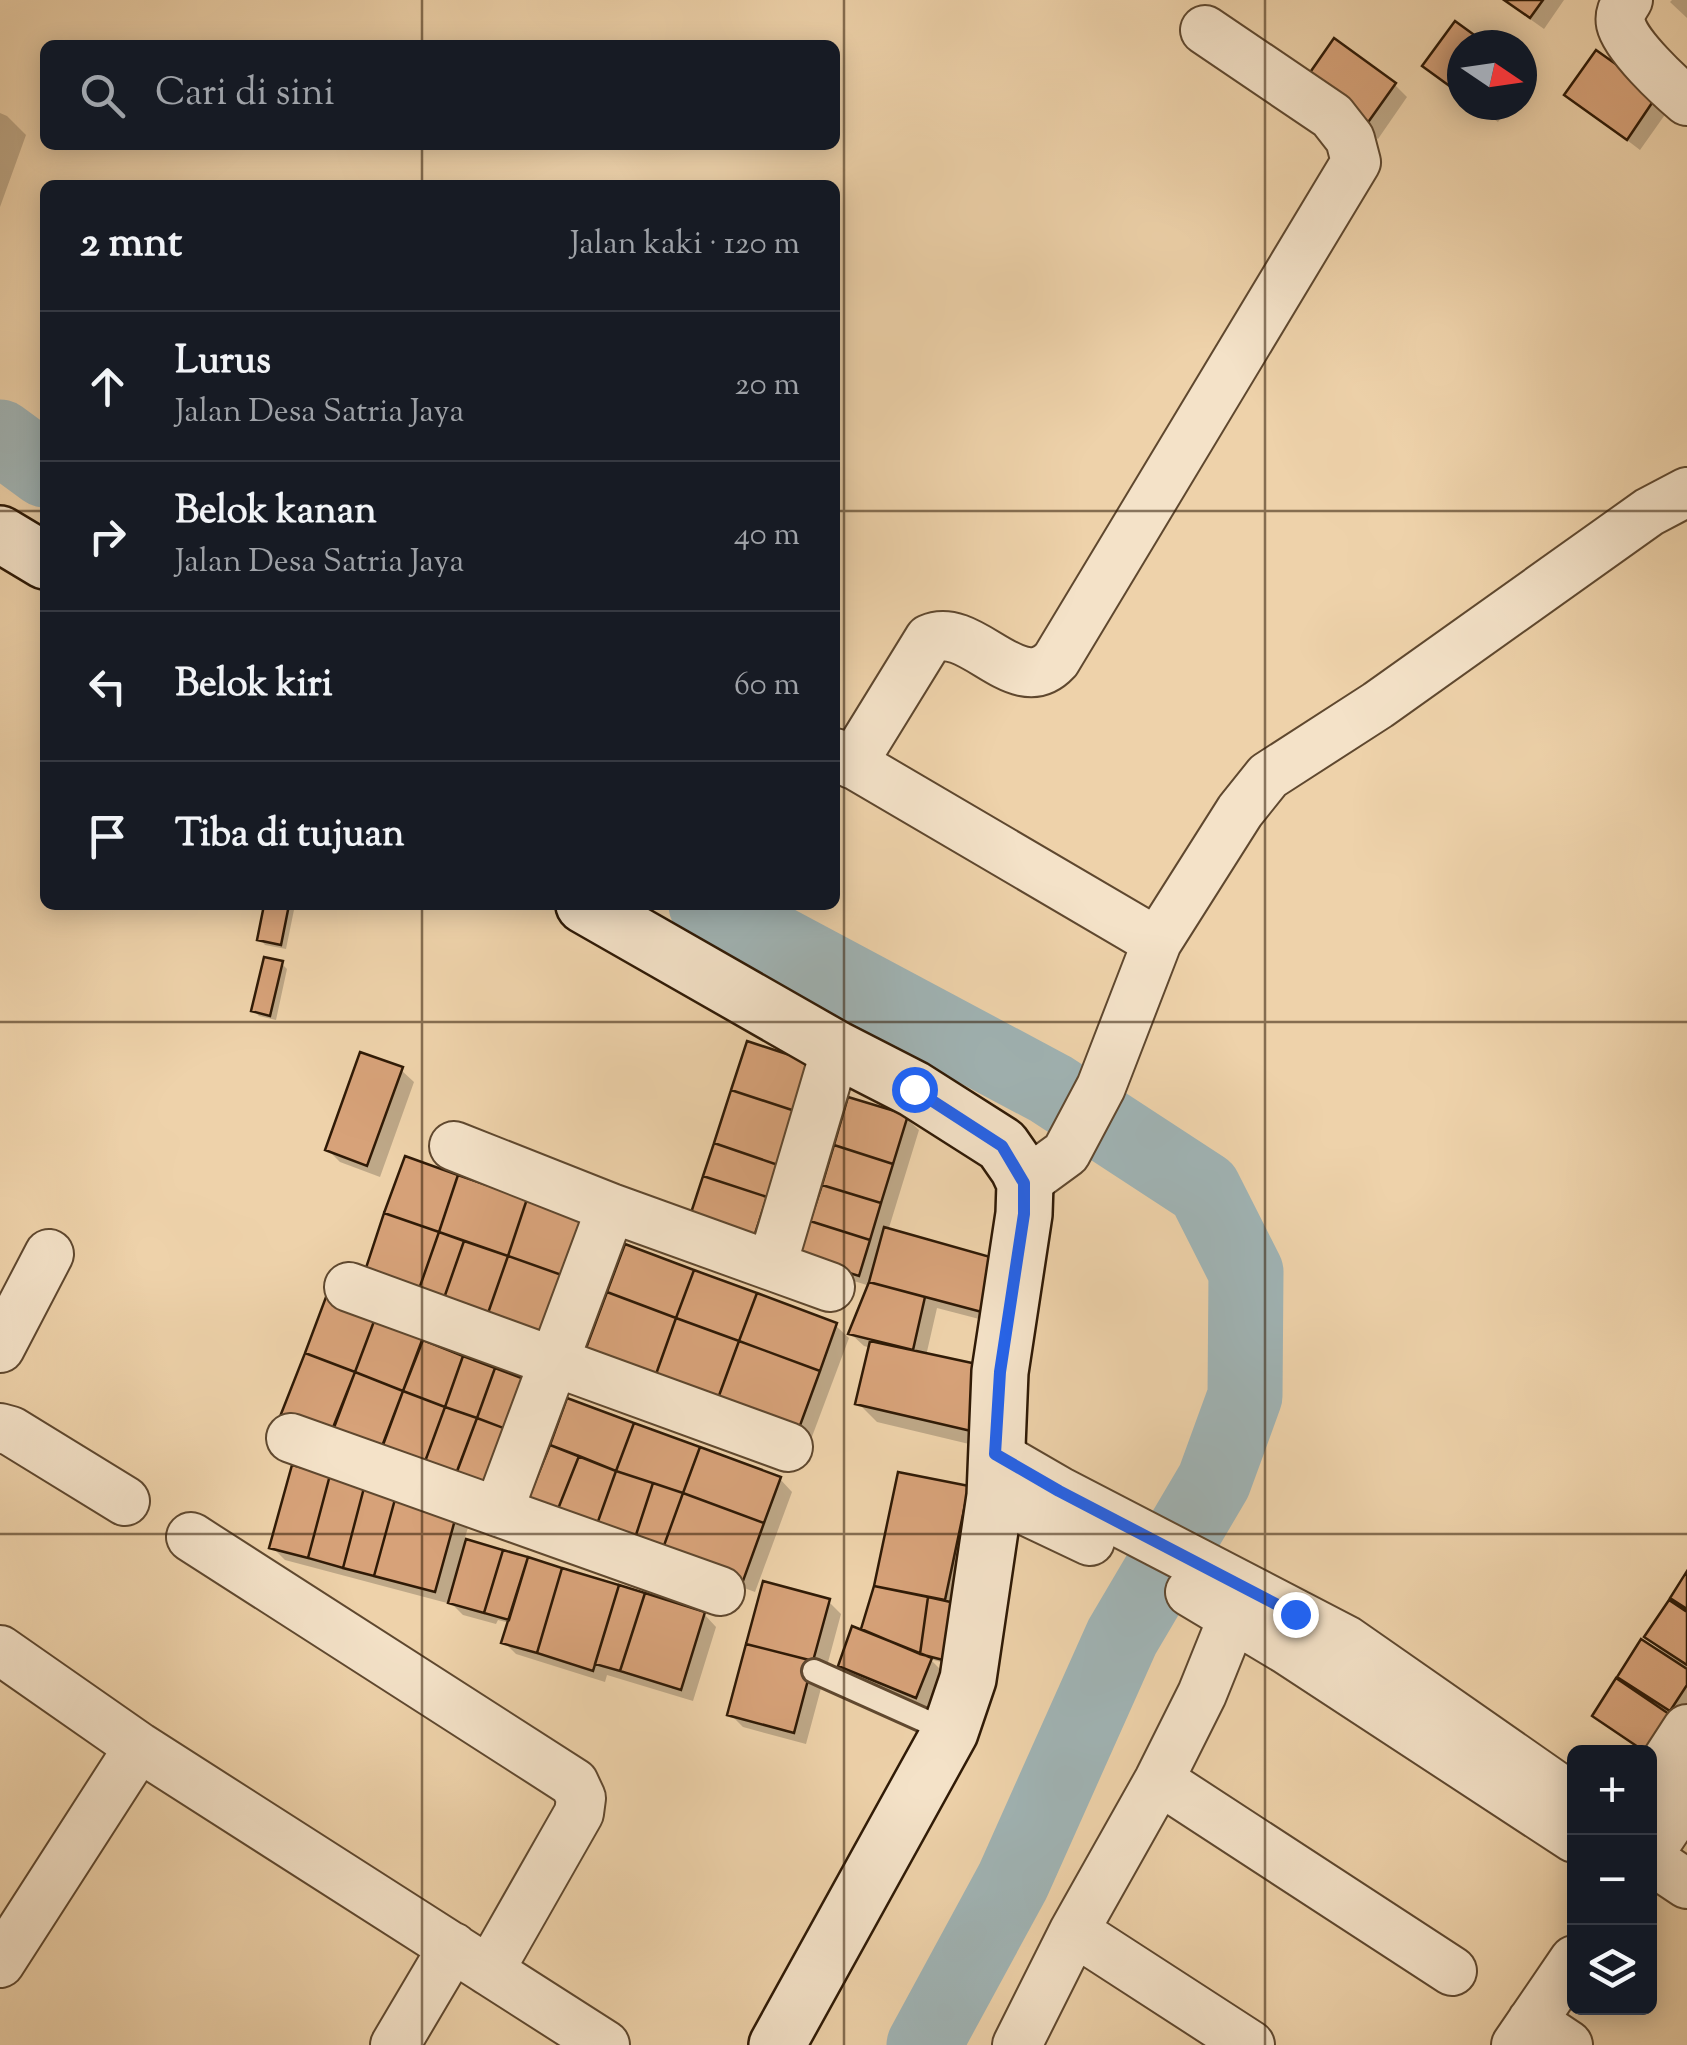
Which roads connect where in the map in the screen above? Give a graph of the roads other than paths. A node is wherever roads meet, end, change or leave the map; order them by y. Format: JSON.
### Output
{"nodes":[{"id":1,"x":1628,"y":0,"type":"edge"},
{"id":2,"x":1204,"y":30,"type":"dead end"},
{"id":3,"x":1687,"y":100,"type":"edge"},
{"id":4,"x":1687,"y":492,"type":"edge"},
{"id":5,"x":0,"y":534,"type":"edge"},
{"id":6,"x":40,"y":559,"type":"edge"},
{"id":7,"x":844,"y":759,"type":"edge"},
{"id":8,"x":593,"y":910,"type":"edge"},
{"id":9,"x":1157,"y":942,"type":"junction"},
{"id":10,"x":836,"y":1049,"type":"junction"},
{"id":11,"x":454,"y":1146,"type":"dead end"},
{"id":12,"x":1045,"y":1168,"type":"junction"},
{"id":13,"x":611,"y":1208,"type":"junction"},
{"id":14,"x":49,"y":1254,"type":"dead end"},
{"id":15,"x":772,"y":1265,"type":"junction"},
{"id":16,"x":348,"y":1287,"type":"dead end"},
{"id":17,"x":830,"y":1287,"type":"dead end"},
{"id":18,"x":0,"y":1348,"type":"edge"},
{"id":19,"x":554,"y":1361,"type":"junction"},
{"id":20,"x":0,"y":1428,"type":"edge"},
{"id":21,"x":291,"y":1438,"type":"dead end"},
{"id":22,"x":788,"y":1448,"type":"dead end"},
{"id":23,"x":995,"y":1475,"type":"junction"},
{"id":24,"x":125,"y":1501,"type":"dead end"},
{"id":25,"x":498,"y":1512,"type":"junction"},
{"id":26,"x":192,"y":1537,"type":"dead end"},
{"id":27,"x":720,"y":1591,"type":"dead end"},
{"id":28,"x":1231,"y":1596,"type":"junction"},
{"id":29,"x":0,"y":1650,"type":"edge"},
{"id":30,"x":814,"y":1672,"type":"dead end"},
{"id":31,"x":1687,"y":1729,"type":"edge"},
{"id":32,"x":950,"y":1732,"type":"junction"},
{"id":33,"x":138,"y":1747,"type":"junction"},
{"id":34,"x":1657,"y":1775,"type":"edge"},
{"id":35,"x":1159,"y":1780,"type":"junction"},
{"id":36,"x":1567,"y":1794,"type":"edge"},
{"id":37,"x":1687,"y":1796,"type":"edge"},
{"id":38,"x":1570,"y":1835,"type":"edge"},
{"id":39,"x":1658,"y":1859,"type":"edge"},
{"id":40,"x":1074,"y":1931,"type":"junction"},
{"id":41,"x":471,"y":1959,"type":"junction"},
{"id":42,"x":0,"y":1962,"type":"edge"},
{"id":43,"x":1452,"y":1971,"type":"dead end"},
{"id":44,"x":1567,"y":1975,"type":"edge"},
{"id":45,"x":1539,"y":2037,"type":"edge"},
{"id":46,"x":394,"y":2045,"type":"edge"},
{"id":47,"x":605,"y":2045,"type":"edge"},
{"id":48,"x":777,"y":2045,"type":"edge"},
{"id":49,"x":1017,"y":2045,"type":"edge"},
{"id":50,"x":1250,"y":2045,"type":"edge"}],
"edges":[{"from":1,"to":3,"type":"street"},
{"from":2,"to":7,"type":"street"},
{"from":4,"to":9,"type":"street"},
{"from":5,"to":6,"type":"street"},
{"from":7,"to":9,"type":"street"},
{"from":8,"to":10,"type":"street"},
{"from":9,"to":12,"type":"street"},
{"from":10,"to":12,"type":"street"},
{"from":10,"to":15,"type":"street"},
{"from":11,"to":13,"type":"street"},
{"from":12,"to":23,"type":"street"},
{"from":13,"to":15,"type":"street"},
{"from":13,"to":19,"type":"street"},
{"from":14,"to":18,"type":"street"},
{"from":15,"to":17,"type":"street"},
{"from":16,"to":19,"type":"street"},
{"from":19,"to":22,"type":"street"},
{"from":19,"to":25,"type":"street"},
{"from":20,"to":24,"type":"street"},
{"from":21,"to":25,"type":"street"},
{"from":23,"to":28,"type":"street"},
{"from":23,"to":32,"type":"street"},
{"from":25,"to":27,"type":"street"},
{"from":26,"to":41,"type":"street"},
{"from":28,"to":35,"type":"street"},
{"from":28,"to":36,"type":"street"},
{"from":28,"to":38,"type":"street"},
{"from":29,"to":33,"type":"street"},
{"from":30,"to":32,"type":"lane"},
{"from":31,"to":34,"type":"street"},
{"from":32,"to":48,"type":"street"},
{"from":33,"to":41,"type":"street"},
{"from":33,"to":42,"type":"street"},
{"from":35,"to":40,"type":"street"},
{"from":35,"to":43,"type":"street"},
{"from":37,"to":39,"type":"street"},
{"from":40,"to":49,"type":"street"},
{"from":40,"to":50,"type":"street"},
{"from":41,"to":46,"type":"street"},
{"from":41,"to":47,"type":"street"},
{"from":44,"to":45,"type":"street"}]}
